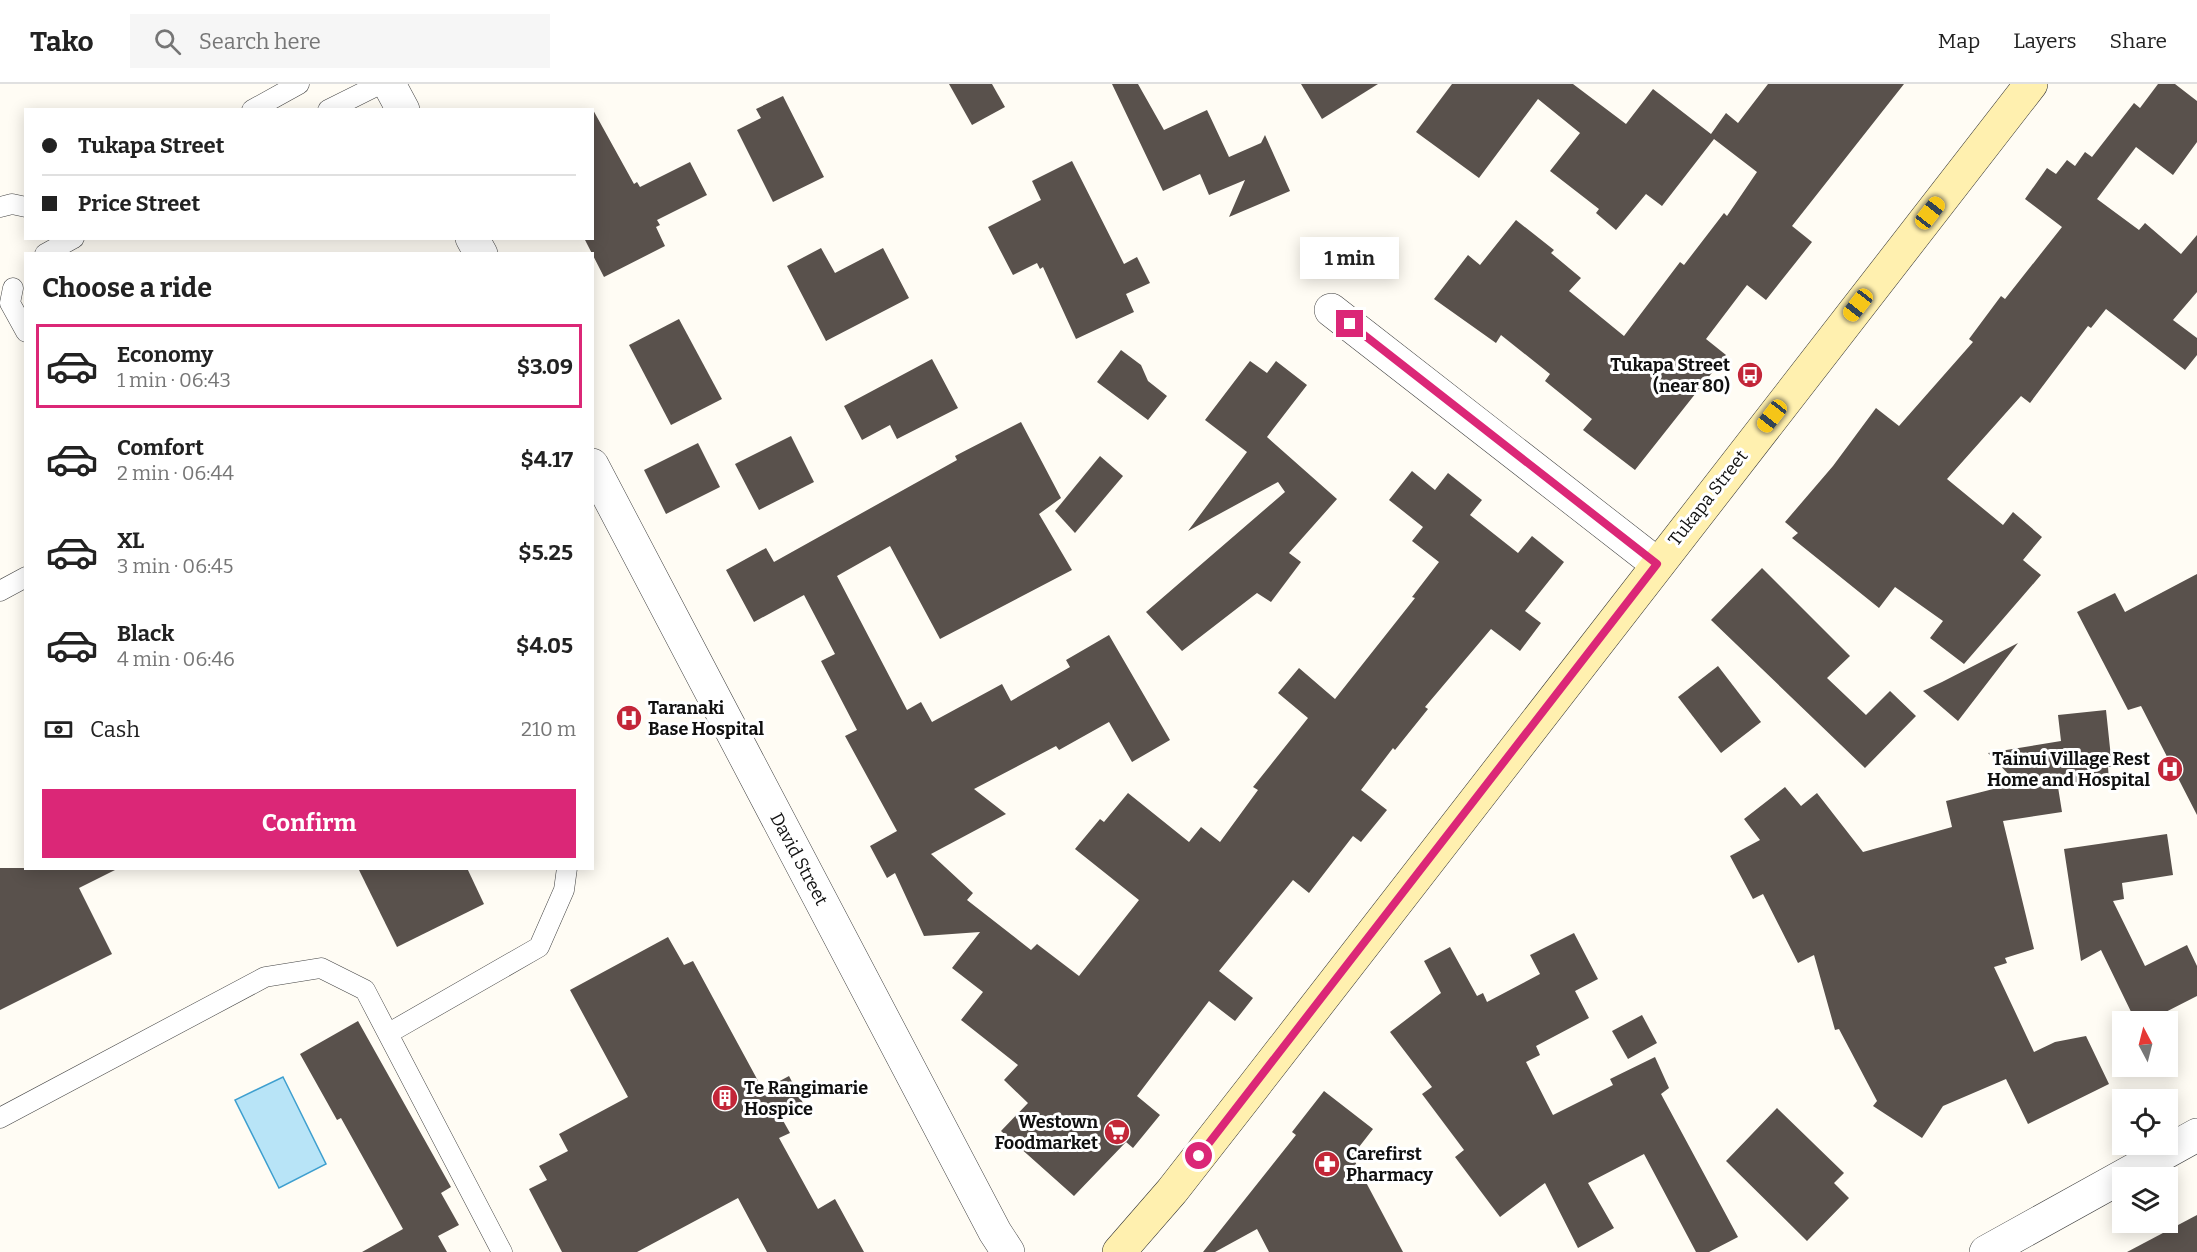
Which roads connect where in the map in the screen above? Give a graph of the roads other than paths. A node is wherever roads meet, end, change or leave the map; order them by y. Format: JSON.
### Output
{"nodes":[{"id":1,"x":299,"y":84,"type":"edge"},
{"id":2,"x":380,"y":84,"type":"edge"},
{"id":3,"x":389,"y":84,"type":"edge"},
{"id":4,"x":2031,"y":84,"type":"edge"},
{"id":5,"x":256,"y":108,"type":"edge"},
{"id":6,"x":332,"y":108,"type":"edge"},
{"id":7,"x":402,"y":108,"type":"edge"},
{"id":8,"x":70,"y":240,"type":"edge"},
{"id":9,"x":49,"y":252,"type":"edge"},
{"id":10,"x":13,"y":286,"type":"edge"},
{"id":11,"x":1332,"y":310,"type":"dead end"},
{"id":12,"x":24,"y":328,"type":"edge"},
{"id":13,"x":594,"y":469,"type":"edge"},
{"id":14,"x":1657,"y":564,"type":"junction"},
{"id":15,"x":24,"y":578,"type":"edge"},
{"id":16,"x":0,"y":591,"type":"edge"},
{"id":17,"x":567,"y":870,"type":"edge"},
{"id":18,"x":389,"y":1033,"type":"junction"},
{"id":19,"x":0,"y":1118,"type":"edge"},
{"id":20,"x":2197,"y":1135,"type":"edge"},
{"id":21,"x":502,"y":1252,"type":"edge"},
{"id":22,"x":1008,"y":1252,"type":"edge"},
{"id":23,"x":1119,"y":1252,"type":"edge"},
{"id":24,"x":1986,"y":1252,"type":"edge"}],
"edges":[{"from":1,"to":5,"type":"lane"},
{"from":2,"to":6,"type":"lane"},
{"from":3,"to":7,"type":"street"},
{"from":4,"to":14,"type":"main road","name":"Tukapa Street"},
{"from":8,"to":9,"type":"lane"},
{"from":10,"to":12,"type":"lane"},
{"from":11,"to":14,"type":"street"},
{"from":13,"to":22,"type":"street","name":"David Street"},
{"from":14,"to":23,"type":"main road","name":"Tukapa Street"},
{"from":15,"to":16,"type":"lane"},
{"from":17,"to":18,"type":"lane"},
{"from":18,"to":19,"type":"lane"},
{"from":18,"to":21,"type":"lane"},
{"from":20,"to":24,"type":"street"}]}
